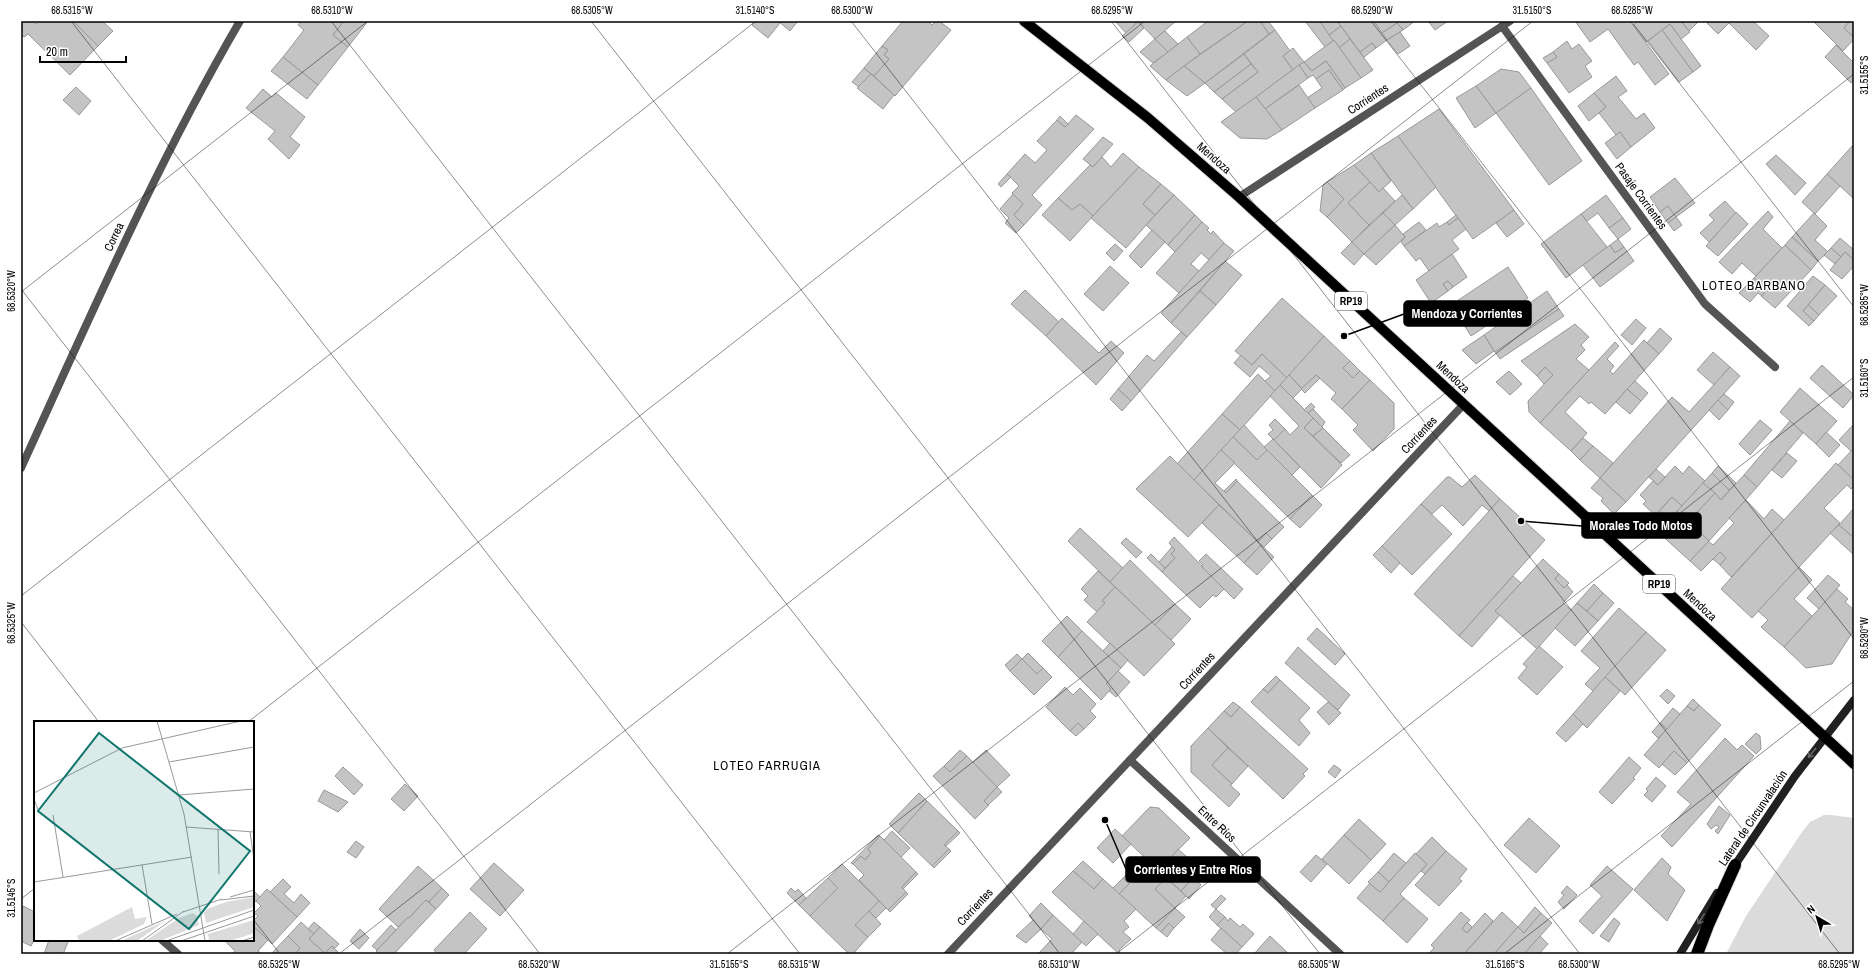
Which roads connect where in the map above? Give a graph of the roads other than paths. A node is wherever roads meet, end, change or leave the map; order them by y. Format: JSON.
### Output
{"nodes":[{"id":1,"x":240,"y":21,"type":"edge"},
{"id":2,"x":1024,"y":21,"type":"edge"},
{"id":3,"x":1506,"y":23,"type":"edge"},
{"id":4,"x":1239,"y":197,"type":"junction"},
{"id":5,"x":1775,"y":367,"type":"dead end"},
{"id":6,"x":1464,"y":404,"type":"junction"},
{"id":7,"x":21,"y":468,"type":"edge"},
{"id":8,"x":1854,"y":700,"type":"edge"},
{"id":9,"x":1825,"y":737,"type":"junction"},
{"id":10,"x":1130,"y":760,"type":"junction"},
{"id":11,"x":1854,"y":764,"type":"edge"},
{"id":12,"x":1736,"y":865,"type":"junction"},
{"id":13,"x":163,"y":941,"type":"edge"},
{"id":14,"x":178,"y":954,"type":"edge"},
{"id":15,"x":948,"y":954,"type":"edge"},
{"id":16,"x":1340,"y":954,"type":"edge"},
{"id":17,"x":1680,"y":954,"type":"edge"},
{"id":18,"x":1697,"y":954,"type":"edge"}],
"edges":[{"from":1,"to":7,"type":"street","name":"Correa"},
{"from":2,"to":4,"type":"main road","name":"Mendoza","number":"RP19"},
{"from":3,"to":4,"type":"street","name":"Corrientes"},
{"from":3,"to":5,"type":"street","name":"Pasaje Corrientes"},
{"from":4,"to":6,"type":"main road","name":"Mendoza","number":"RP19"},
{"from":6,"to":9,"type":"main road","name":"Mendoza","number":"RP19"},
{"from":6,"to":10,"type":"street","name":"Corrientes"},
{"from":8,"to":9,"type":"street","name":"Lateral de Circunvalación"},
{"from":9,"to":11,"type":"main road","name":"Mendoza","number":"RP19"},
{"from":9,"to":12,"type":"street","name":"Lateral de Circunvalación","one_way":true},
{"from":10,"to":15,"type":"street","name":"Corrientes"},
{"from":10,"to":16,"type":"street","name":"Entre Ríos"},
{"from":12,"to":17,"type":"street","name":"Lateral de Circunvalación","one_way":true},
{"from":12,"to":18,"type":"highway"},
{"from":13,"to":14,"type":"street"}]}
